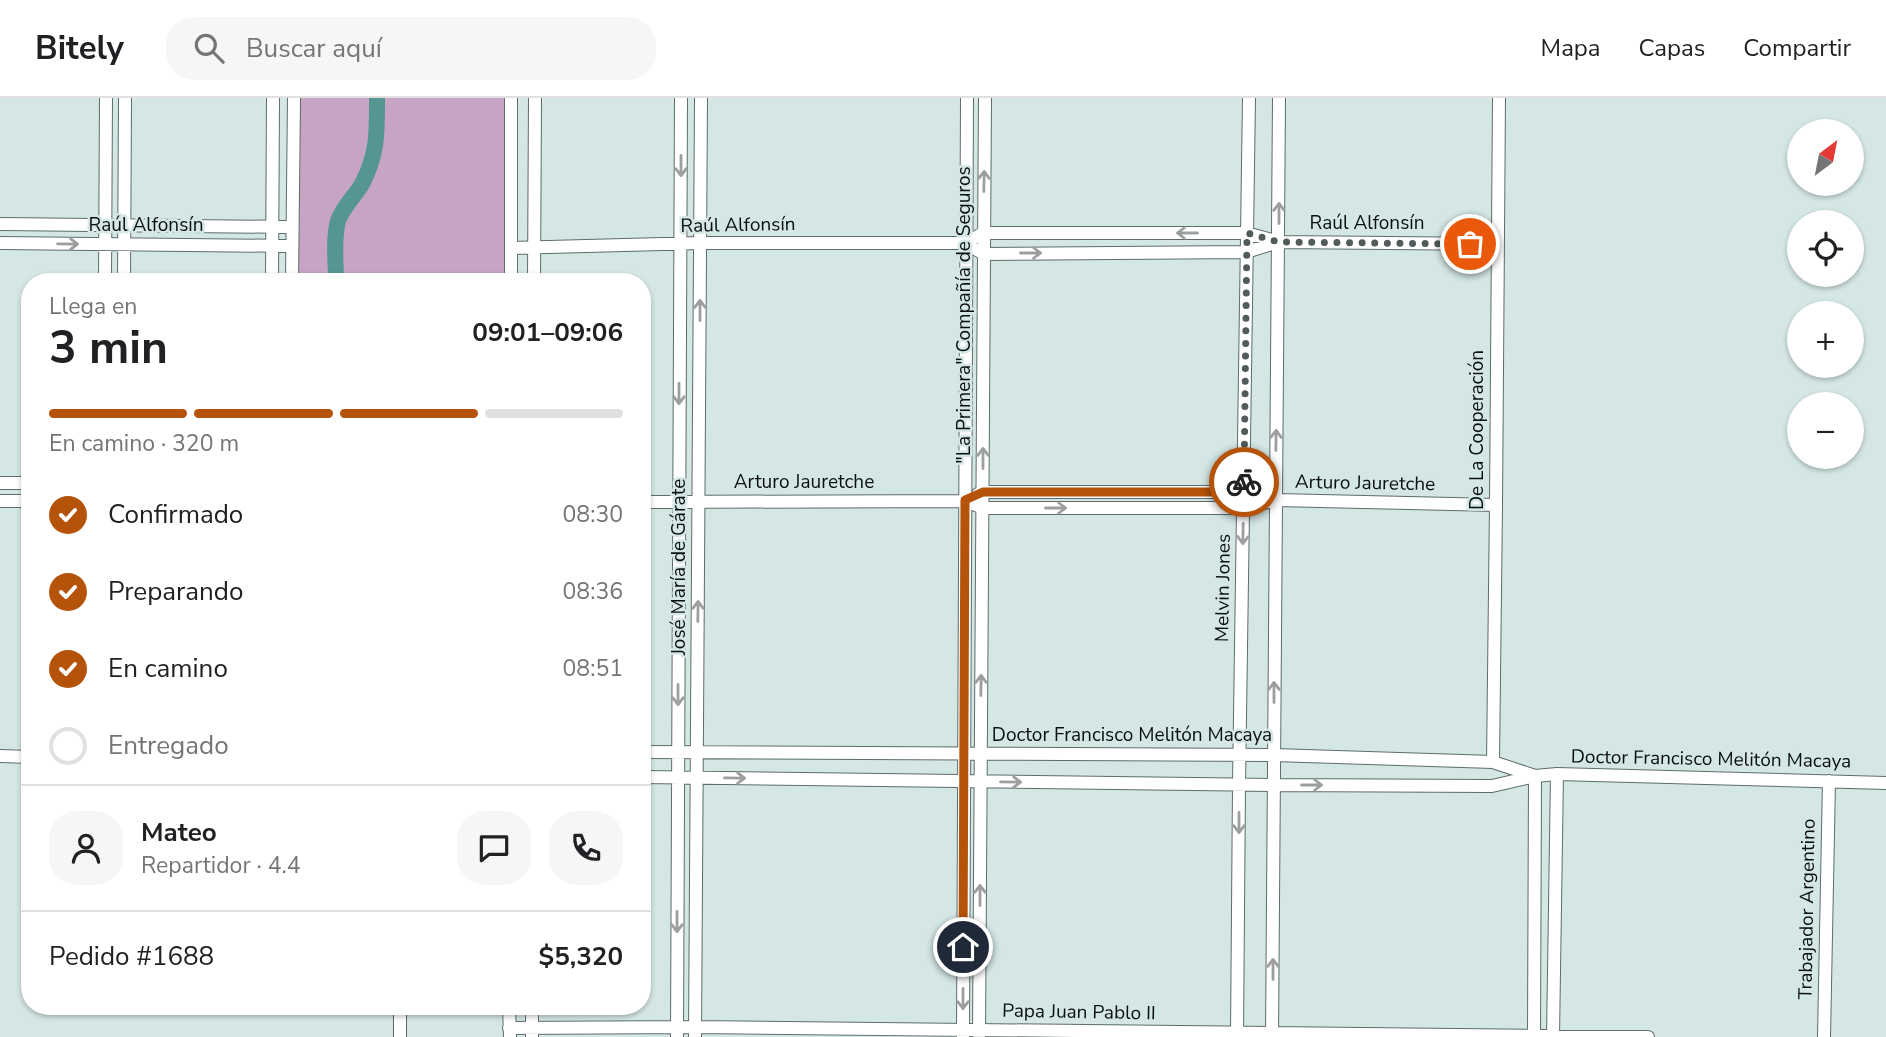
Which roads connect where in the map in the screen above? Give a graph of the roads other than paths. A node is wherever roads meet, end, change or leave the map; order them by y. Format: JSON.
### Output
{"nodes":[{"id":1,"x":106,"y":98,"type":"edge"},
{"id":2,"x":125,"y":98,"type":"edge"},
{"id":3,"x":273,"y":98,"type":"edge"},
{"id":4,"x":293,"y":98,"type":"edge"},
{"id":5,"x":511,"y":98,"type":"edge"},
{"id":6,"x":535,"y":98,"type":"edge"},
{"id":7,"x":681,"y":98,"type":"edge"},
{"id":8,"x":701,"y":98,"type":"edge"},
{"id":9,"x":967,"y":98,"type":"edge"},
{"id":10,"x":985,"y":98,"type":"edge"},
{"id":11,"x":1248,"y":98,"type":"edge"},
{"id":12,"x":1279,"y":98,"type":"edge"},
{"id":13,"x":1499,"y":98,"type":"edge"},
{"id":14,"x":0,"y":223,"type":"edge"},
{"id":15,"x":105,"y":224,"type":"junction"},
{"id":16,"x":124,"y":225,"type":"junction"},
{"id":17,"x":272,"y":226,"type":"junction"},
{"id":18,"x":292,"y":227,"type":"junction"},
{"id":19,"x":983,"y":233,"type":"junction"},
{"id":20,"x":1247,"y":233,"type":"junction"},
{"id":21,"x":1279,"y":242,"type":"junction"},
{"id":22,"x":0,"y":243,"type":"edge"},
{"id":23,"x":700,"y":243,"type":"junction"},
{"id":24,"x":966,"y":243,"type":"junction"},
{"id":25,"x":106,"y":244,"type":"junction"},
{"id":26,"x":124,"y":244,"type":"junction"},
{"id":27,"x":680,"y":244,"type":"junction"},
{"id":28,"x":1498,"y":244,"type":"junction"},
{"id":29,"x":272,"y":245,"type":"junction"},
{"id":30,"x":292,"y":246,"type":"junction"},
{"id":31,"x":534,"y":246,"type":"junction"},
{"id":32,"x":511,"y":248,"type":"junction"},
{"id":33,"x":1246,"y":252,"type":"junction"},
{"id":34,"x":984,"y":254,"type":"junction"},
{"id":35,"x":105,"y":273,"type":"edge"},
{"id":36,"x":124,"y":273,"type":"edge"},
{"id":37,"x":272,"y":273,"type":"edge"},
{"id":38,"x":292,"y":273,"type":"edge"},
{"id":39,"x":511,"y":273,"type":"edge"},
{"id":40,"x":534,"y":273,"type":"edge"},
{"id":41,"x":0,"y":483,"type":"edge"},
{"id":42,"x":21,"y":483,"type":"edge"},
{"id":43,"x":983,"y":492,"type":"junction"},
{"id":44,"x":1244,"y":492,"type":"junction"},
{"id":45,"x":965,"y":500,"type":"junction"},
{"id":46,"x":1276,"y":500,"type":"junction"},
{"id":47,"x":0,"y":501,"type":"edge"},
{"id":48,"x":21,"y":501,"type":"edge"},
{"id":49,"x":651,"y":502,"type":"edge"},
{"id":50,"x":699,"y":502,"type":"junction"},
{"id":51,"x":678,"y":503,"type":"junction"},
{"id":52,"x":1496,"y":505,"type":"junction"},
{"id":53,"x":983,"y":508,"type":"junction"},
{"id":54,"x":1244,"y":508,"type":"junction"},
{"id":55,"x":651,"y":752,"type":"edge"},
{"id":56,"x":678,"y":752,"type":"junction"},
{"id":57,"x":697,"y":752,"type":"junction"},
{"id":58,"x":964,"y":754,"type":"junction"},
{"id":59,"x":981,"y":754,"type":"junction"},
{"id":60,"x":1239,"y":755,"type":"junction"},
{"id":61,"x":1274,"y":755,"type":"junction"},
{"id":62,"x":0,"y":756,"type":"edge"},
{"id":63,"x":21,"y":757,"type":"edge"},
{"id":64,"x":1493,"y":762,"type":"junction"},
{"id":65,"x":1557,"y":774,"type":"junction"},
{"id":66,"x":1535,"y":776,"type":"junction"},
{"id":67,"x":651,"y":777,"type":"edge"},
{"id":68,"x":678,"y":777,"type":"junction"},
{"id":69,"x":696,"y":777,"type":"junction"},
{"id":70,"x":964,"y":781,"type":"junction"},
{"id":71,"x":981,"y":781,"type":"junction"},
{"id":72,"x":1829,"y":781,"type":"junction"},
{"id":73,"x":1886,"y":783,"type":"edge"},
{"id":74,"x":1239,"y":785,"type":"junction"},
{"id":75,"x":1273,"y":785,"type":"junction"},
{"id":76,"x":400,"y":1015,"type":"edge"},
{"id":77,"x":532,"y":1015,"type":"edge"},
{"id":78,"x":510,"y":1032,"type":"edge"},
{"id":79,"x":677,"y":1032,"type":"edge"},
{"id":80,"x":695,"y":1032,"type":"edge"},
{"id":81,"x":532,"y":1033,"type":"edge"},
{"id":82,"x":963,"y":1034,"type":"edge"},
{"id":83,"x":979,"y":1034,"type":"edge"},
{"id":84,"x":1237,"y":1035,"type":"edge"},
{"id":85,"x":1272,"y":1035,"type":"edge"},
{"id":86,"x":1534,"y":1036,"type":"edge"},
{"id":87,"x":1553,"y":1036,"type":"edge"},
{"id":88,"x":400,"y":1037,"type":"edge"},
{"id":89,"x":1648,"y":1037,"type":"edge"},
{"id":90,"x":1824,"y":1037,"type":"edge"}],
"edges":[{"from":1,"to":15,"type":"street"},
{"from":2,"to":16,"type":"street"},
{"from":3,"to":17,"type":"street"},
{"from":4,"to":18,"type":"street"},
{"from":5,"to":32,"type":"street"},
{"from":6,"to":31,"type":"street"},
{"from":7,"to":27,"type":"street","name":"José María de Gárate","one_way":true},
{"from":8,"to":23,"type":"street","name":"José María de Gárate"},
{"from":9,"to":24,"type":"street","name":"\"La Primera\" Compañía de Seguros"},
{"from":19,"to":10,"type":"street","name":"\"La Primera\" Compañía de Seguros","one_way":true},
{"from":11,"to":20,"type":"street","name":"Melvin Jones"},
{"from":21,"to":12,"type":"street","one_way":true},
{"from":13,"to":28,"type":"street","name":"De La Cooperación"},
{"from":14,"to":15,"type":"street","name":"Raúl Alfonsín"},
{"from":15,"to":16,"type":"street","name":"Raúl Alfonsín"},
{"from":15,"to":25,"type":"street"},
{"from":16,"to":17,"type":"street","name":"Raúl Alfonsín"},
{"from":16,"to":26,"type":"street"},
{"from":17,"to":18,"type":"street","name":"Raúl Alfonsín"},
{"from":17,"to":29,"type":"street"},
{"from":18,"to":30,"type":"street"},
{"from":20,"to":19,"type":"street","name":"Raúl Alfonsín","one_way":true},
{"from":19,"to":24,"type":"street"},
{"from":19,"to":34,"type":"street","name":"\"La Primera\" Compañía de Seguros"},
{"from":20,"to":21,"type":"street","name":"Raúl Alfonsín"},
{"from":20,"to":33,"type":"street","name":"Melvin Jones"},
{"from":21,"to":28,"type":"street","name":"Raúl Alfonsín"},
{"from":21,"to":33,"type":"street","name":"Raúl Alfonsín"},
{"from":46,"to":21,"type":"street","one_way":true},
{"from":22,"to":25,"type":"street","name":"Raúl Alfonsín","one_way":true},
{"from":23,"to":24,"type":"street","name":"Raúl Alfonsín"},
{"from":23,"to":27,"type":"street","name":"Raúl Alfonsín"},
{"from":50,"to":23,"type":"street","name":"José María de Gárate","one_way":true},
{"from":24,"to":34,"type":"street"},
{"from":24,"to":45,"type":"street","name":"\"La Primera\" Compañía de Seguros"},
{"from":25,"to":26,"type":"street","name":"Raúl Alfonsín"},
{"from":25,"to":35,"type":"street"},
{"from":26,"to":29,"type":"street","name":"Raúl Alfonsín"},
{"from":26,"to":36,"type":"street"},
{"from":27,"to":31,"type":"street","name":"Raúl Alfonsín"},
{"from":27,"to":51,"type":"street","name":"José María de Gárate","one_way":true},
{"from":28,"to":52,"type":"street","name":"De La Cooperación"},
{"from":29,"to":30,"type":"street","name":"Raúl Alfonsín"},
{"from":29,"to":37,"type":"street"},
{"from":30,"to":38,"type":"street"},
{"from":31,"to":32,"type":"street","name":"Raúl Alfonsín"},
{"from":31,"to":40,"type":"street"},
{"from":32,"to":39,"type":"street"},
{"from":34,"to":33,"type":"street","name":"Raúl Alfonsín","one_way":true},
{"from":33,"to":44,"type":"street","name":"Melvin Jones"},
{"from":43,"to":34,"type":"street","name":"\"La Primera\" Compañía de Seguros","one_way":true},
{"from":41,"to":42,"type":"street"},
{"from":43,"to":44,"type":"street","name":"Arturo Jauretche"},
{"from":43,"to":45,"type":"street","name":"Arturo Jauretche"},
{"from":43,"to":53,"type":"street","name":"\"La Primera\" Compañía de Seguros"},
{"from":44,"to":46,"type":"street","name":"Arturo Jauretche"},
{"from":44,"to":54,"type":"street","name":"Melvin Jones"},
{"from":45,"to":50,"type":"street","name":"Arturo Jauretche"},
{"from":45,"to":53,"type":"street","name":"Arturo Jauretche"},
{"from":45,"to":58,"type":"street","name":"\"La Primera\" Compañía de Seguros"},
{"from":46,"to":52,"type":"street","name":"Arturo Jauretche"},
{"from":46,"to":54,"type":"street","name":"Arturo Jauretche"},
{"from":61,"to":46,"type":"street","one_way":true},
{"from":47,"to":48,"type":"street"},
{"from":49,"to":51,"type":"street","name":"Arturo Jauretche"},
{"from":50,"to":51,"type":"street","name":"Arturo Jauretche"},
{"from":57,"to":50,"type":"street","name":"José María de Gárate","one_way":true},
{"from":51,"to":56,"type":"street","name":"José María de Gárate","one_way":true},
{"from":52,"to":64,"type":"street","name":"De La Cooperación"},
{"from":53,"to":54,"type":"street","name":"Arturo Jauretche","one_way":true},
{"from":59,"to":53,"type":"street","name":"\"La Primera\" Compañía de Seguros","one_way":true},
{"from":54,"to":60,"type":"street","name":"Melvin Jones","one_way":true},
{"from":55,"to":56,"type":"street","name":"Doctor Francisco Melitón Macaya"},
{"from":56,"to":57,"type":"street","name":"Doctor Francisco Melitón Macaya"},
{"from":56,"to":68,"type":"street","name":"José María de Gárate"},
{"from":57,"to":58,"type":"street","name":"Doctor Francisco Melitón Macaya"},
{"from":57,"to":69,"type":"street","name":"José María de Gárate"},
{"from":58,"to":59,"type":"street","name":"Doctor Francisco Melitón Macaya"},
{"from":58,"to":70,"type":"street","name":"\"La Primera\" Compañía de Seguros"},
{"from":59,"to":60,"type":"street","name":"Doctor Francisco Melitón Macaya"},
{"from":59,"to":71,"type":"street","name":"\"La Primera\" Compañía de Seguros"},
{"from":60,"to":61,"type":"street","name":"Doctor Francisco Melitón Macaya"},
{"from":60,"to":74,"type":"street","name":"Melvin Jones"},
{"from":61,"to":64,"type":"street","name":"Doctor Francisco Melitón Macaya"},
{"from":61,"to":75,"type":"street"},
{"from":62,"to":63,"type":"street"},
{"from":64,"to":66,"type":"street","name":"Doctor Francisco Melitón Macaya"},
{"from":65,"to":66,"type":"street","name":"Doctor Francisco Melitón Macaya"},
{"from":65,"to":72,"type":"street","name":"Doctor Francisco Melitón Macaya"},
{"from":65,"to":87,"type":"street"},
{"from":75,"to":66,"type":"street","name":"Doctor Francisco Melitón Macaya","one_way":true},
{"from":66,"to":86,"type":"street"},
{"from":67,"to":68,"type":"street","name":"Doctor Francisco Melitón Macaya"},
{"from":68,"to":69,"type":"street","name":"Doctor Francisco Melitón Macaya"},
{"from":68,"to":79,"type":"street","name":"José María de Gárate","one_way":true},
{"from":69,"to":70,"type":"street","name":"Doctor Francisco Melitón Macaya","one_way":true},
{"from":69,"to":80,"type":"street","name":"José María de Gárate"},
{"from":70,"to":71,"type":"street","name":"Doctor Francisco Melitón Macaya"},
{"from":70,"to":82,"type":"street","name":"\"La Primera\" Compañía de Seguros","one_way":true},
{"from":71,"to":74,"type":"street","name":"Doctor Francisco Melitón Macaya","one_way":true},
{"from":83,"to":71,"type":"street","name":"\"La Primera\" Compañía de Seguros","one_way":true},
{"from":72,"to":73,"type":"street","name":"Doctor Francisco Melitón Macaya"},
{"from":72,"to":90,"type":"street","name":"Trabajador Argentino"},
{"from":74,"to":75,"type":"street","name":"Doctor Francisco Melitón Macaya"},
{"from":74,"to":84,"type":"street","name":"Melvin Jones","one_way":true},
{"from":85,"to":75,"type":"street","one_way":true},
{"from":76,"to":88,"type":"street"},
{"from":77,"to":81,"type":"street"},
{"from":78,"to":81,"type":"street","name":"Papa Juan Pablo II"},
{"from":79,"to":80,"type":"street","name":"Papa Juan Pablo II"},
{"from":79,"to":81,"type":"street","name":"Papa Juan Pablo II"},
{"from":80,"to":82,"type":"street","name":"Papa Juan Pablo II"},
{"from":82,"to":83,"type":"street","name":"Papa Juan Pablo II"},
{"from":83,"to":84,"type":"street","name":"Papa Juan Pablo II"},
{"from":84,"to":85,"type":"street","name":"Papa Juan Pablo II"},
{"from":85,"to":86,"type":"street","name":"Papa Juan Pablo II"},
{"from":86,"to":87,"type":"street","name":"Papa Juan Pablo II"},
{"from":87,"to":89,"type":"street","name":"Papa Juan Pablo II"}]}
